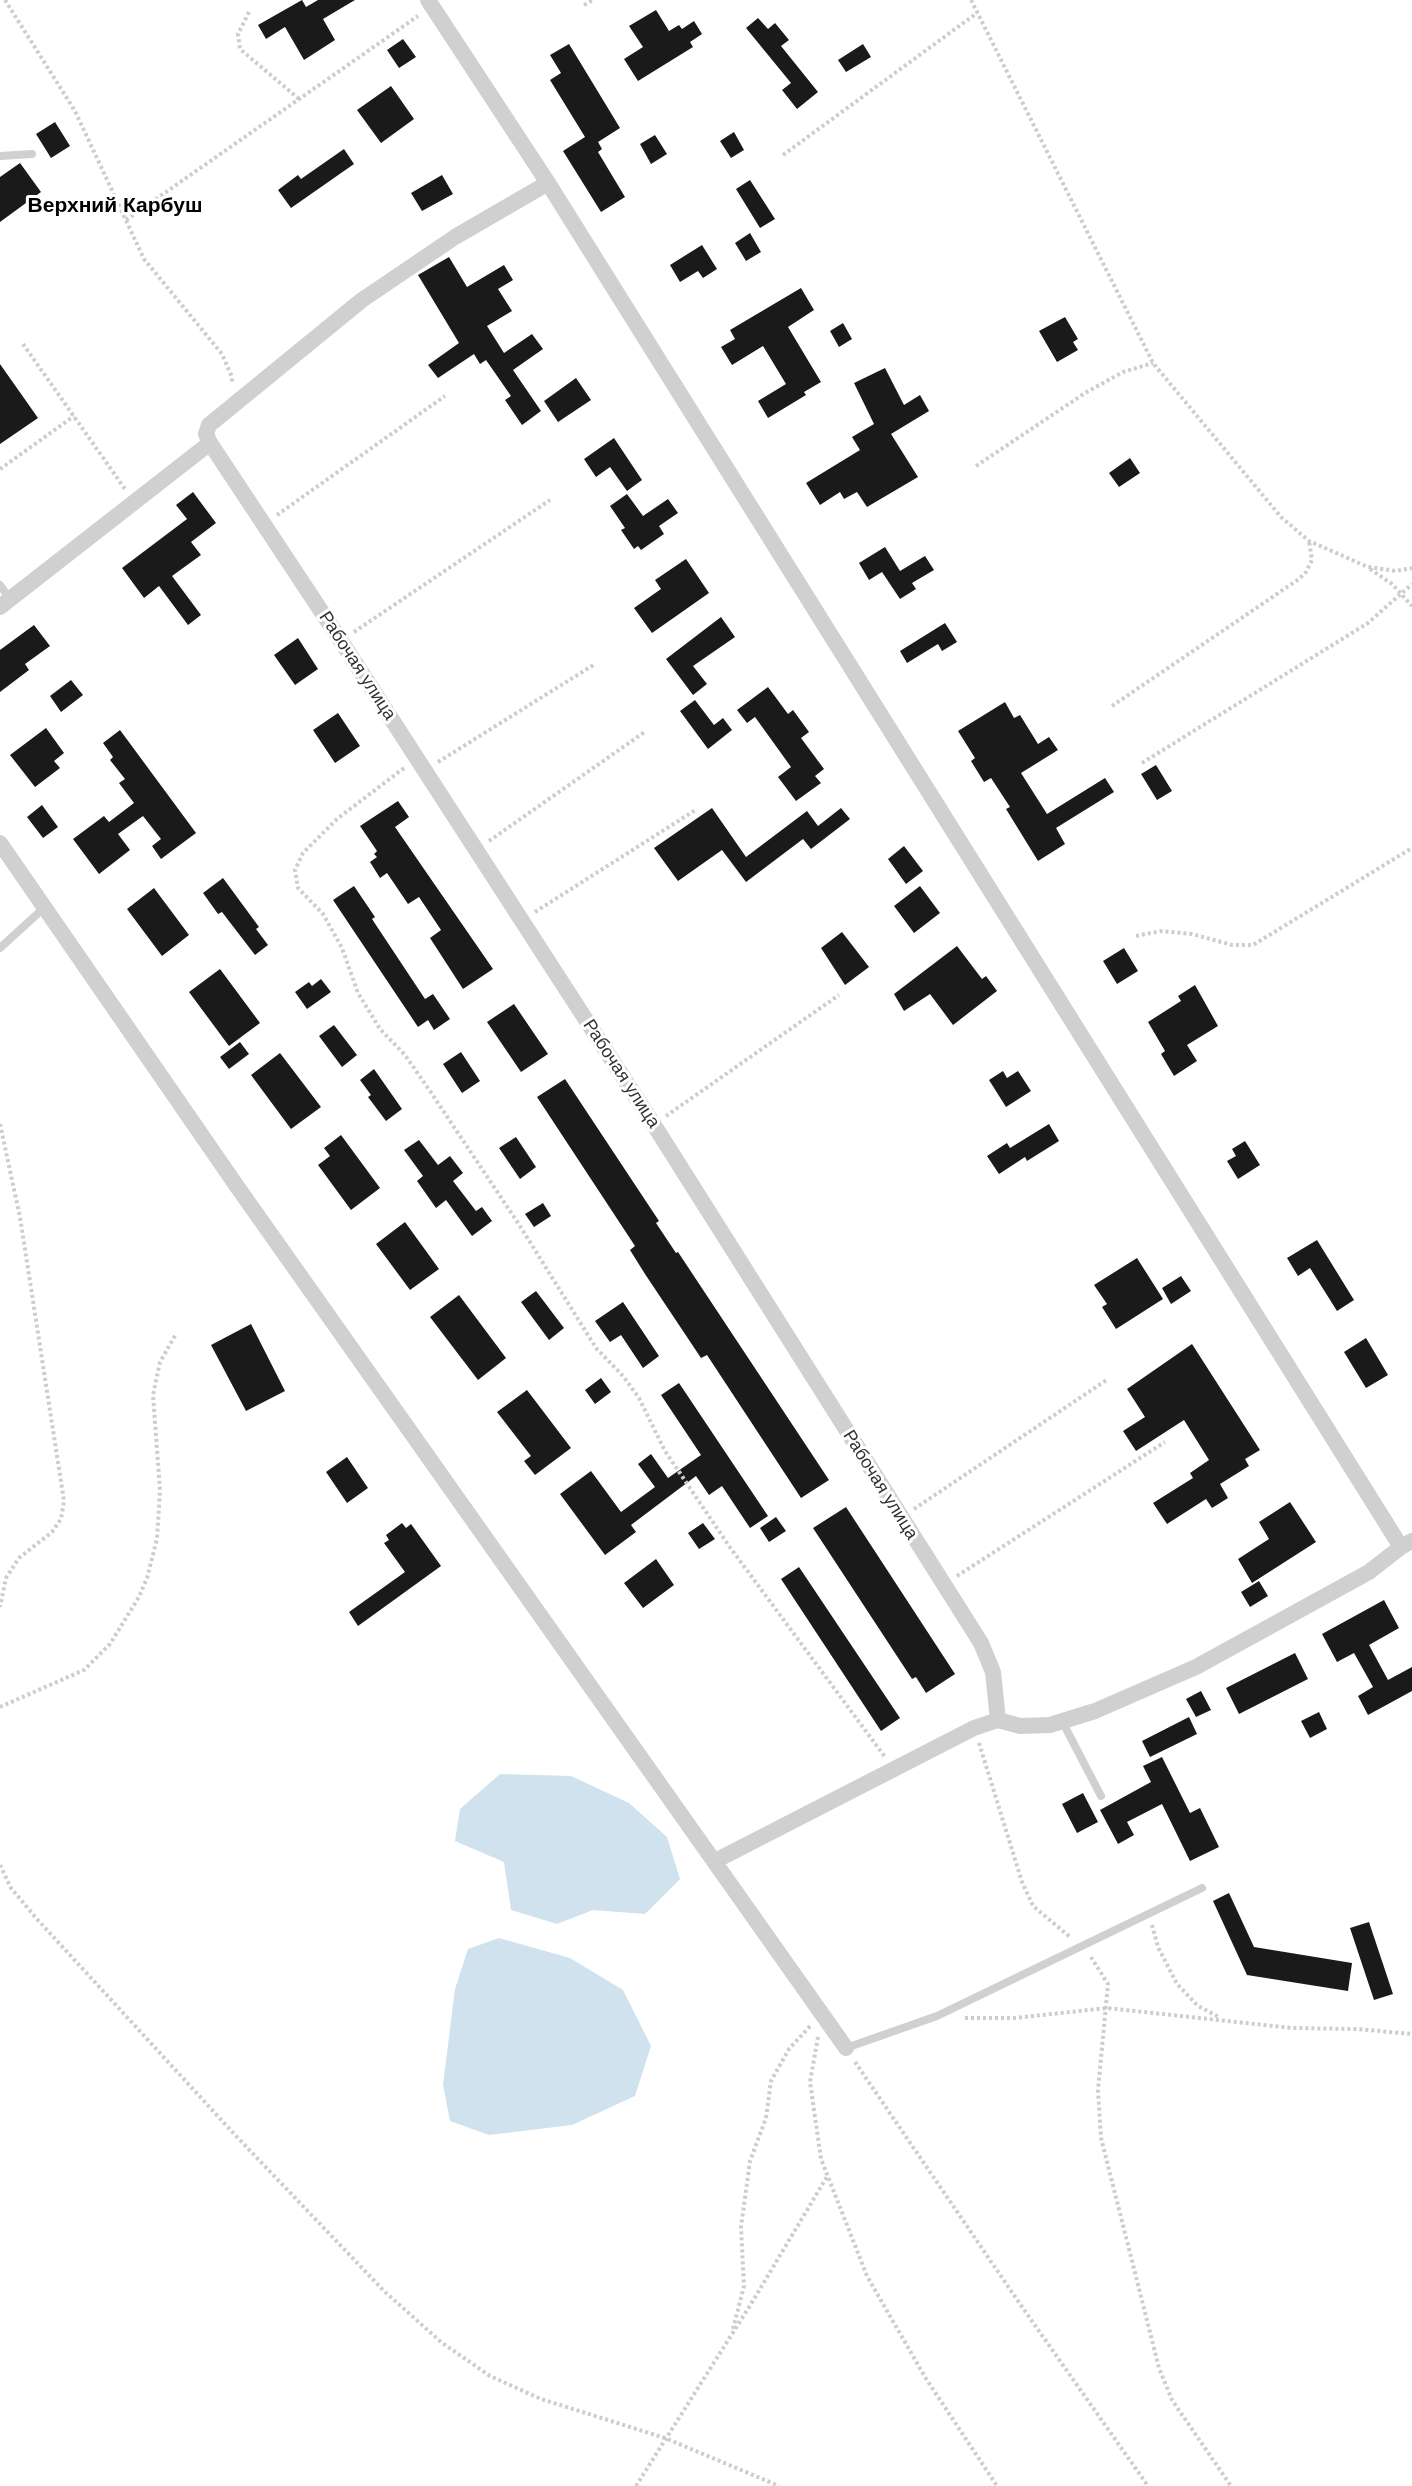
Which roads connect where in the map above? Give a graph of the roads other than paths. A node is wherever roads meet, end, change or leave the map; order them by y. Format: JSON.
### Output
{"nodes":[{"id":1,"x":430,"y":3,"type":"edge"},
{"id":2,"x":32,"y":154,"type":"dead end"},
{"id":3,"x":0,"y":156,"type":"edge"},
{"id":4,"x":548,"y":183,"type":"junction"},
{"id":5,"x":210,"y":443,"type":"junction"},
{"id":6,"x":0,"y":585,"type":"edge"},
{"id":7,"x":5,"y":603,"type":"edge"},
{"id":8,"x":0,"y":843,"type":"edge"},
{"id":9,"x":45,"y":907,"type":"junction"},
{"id":10,"x":0,"y":948,"type":"edge"},
{"id":11,"x":1407,"y":1544,"type":"edge"},
{"id":12,"x":998,"y":1720,"type":"junction"},
{"id":13,"x":1062,"y":1721,"type":"junction"},
{"id":14,"x":1101,"y":1796,"type":"dead end"},
{"id":15,"x":715,"y":1861,"type":"junction"},
{"id":16,"x":1202,"y":1888,"type":"dead end"},
{"id":17,"x":846,"y":2048,"type":"joint"}],
"edges":[{"from":1,"to":4,"type":"street"},
{"from":2,"to":3,"type":"lane"},
{"from":4,"to":5,"type":"street"},
{"from":4,"to":11,"type":"street"},
{"from":5,"to":7,"type":"street"},
{"from":5,"to":12,"type":"street","name":"Рабочая улица"},
{"from":6,"to":7,"type":"lane"},
{"from":8,"to":9,"type":"street"},
{"from":9,"to":10,"type":"lane"},
{"from":9,"to":15,"type":"street"},
{"from":11,"to":13,"type":"street"},
{"from":12,"to":13,"type":"street"},
{"from":12,"to":15,"type":"street"},
{"from":13,"to":14,"type":"lane"},
{"from":15,"to":17,"type":"street"},
{"from":16,"to":17,"type":"lane"}]}
